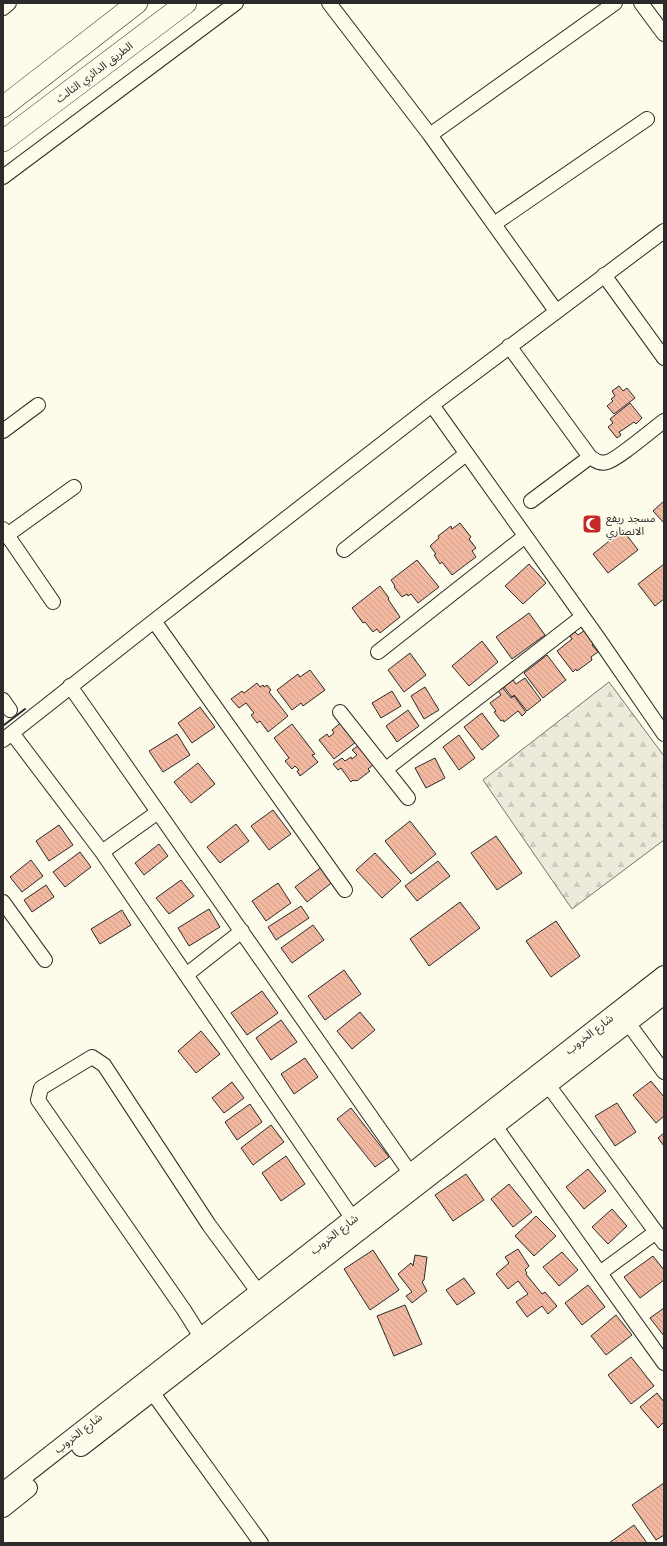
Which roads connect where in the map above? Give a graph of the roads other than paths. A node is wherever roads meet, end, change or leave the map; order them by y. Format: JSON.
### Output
{"nodes":[{"id":1,"x":137,"y":3,"type":"edge"},
{"id":2,"x":186,"y":3,"type":"edge"},
{"id":3,"x":236,"y":3,"type":"edge"},
{"id":4,"x":329,"y":3,"type":"edge"},
{"id":5,"x":615,"y":3,"type":"edge"},
{"id":6,"x":641,"y":3,"type":"edge"},
{"id":7,"x":664,"y":34,"type":"edge"},
{"id":8,"x":3,"y":107,"type":"edge"},
{"id":9,"x":648,"y":119,"type":"dead end"},
{"id":10,"x":430,"y":135,"type":"junction"},
{"id":11,"x":3,"y":141,"type":"edge"},
{"id":12,"x":3,"y":177,"type":"edge"},
{"id":13,"x":494,"y":224,"type":"junction"},
{"id":14,"x":664,"y":231,"type":"edge"},
{"id":15,"x":604,"y":275,"type":"junction"},
{"id":16,"x":556,"y":311,"type":"junction"},
{"id":17,"x":510,"y":346,"type":"junction"},
{"id":18,"x":664,"y":358,"type":"edge"},
{"id":19,"x":432,"y":405,"type":"junction"},
{"id":20,"x":38,"y":406,"type":"dead end"},
{"id":21,"x":664,"y":421,"type":"edge"},
{"id":22,"x":3,"y":432,"type":"edge"},
{"id":23,"x":466,"y":454,"type":"junction"},
{"id":24,"x":590,"y":457,"type":"junction"},
{"id":25,"x":74,"y":488,"type":"dead end"},
{"id":26,"x":531,"y":501,"type":"dead end"},
{"id":27,"x":5,"y":532,"type":"edge"},
{"id":28,"x":524,"y":536,"type":"junction"},
{"id":29,"x":344,"y":550,"type":"dead end"},
{"id":30,"x":53,"y":602,"type":"dead end"},
{"id":31,"x":582,"y":617,"type":"junction"},
{"id":32,"x":154,"y":621,"type":"junction"},
{"id":33,"x":378,"y":652,"type":"dead end"},
{"id":34,"x":70,"y":686,"type":"junction"},
{"id":35,"x":340,"y":712,"type":"dead end"},
{"id":36,"x":664,"y":734,"type":"edge"},
{"id":37,"x":8,"y":737,"type":"edge"},
{"id":38,"x":386,"y":770,"type":"junction"},
{"id":39,"x":408,"y":798,"type":"dead end"},
{"id":40,"x":158,"y":812,"type":"junction"},
{"id":41,"x":102,"y":852,"type":"junction"},
{"id":42,"x":346,"y":890,"type":"dead end"},
{"id":43,"x":3,"y":902,"type":"edge"},
{"id":44,"x":242,"y":931,"type":"junction"},
{"id":45,"x":45,"y":960,"type":"dead end"},
{"id":46,"x":186,"y":975,"type":"junction"},
{"id":47,"x":664,"y":975,"type":"edge"},
{"id":48,"x":664,"y":996,"type":"edge"},
{"id":49,"x":628,"y":1023,"type":"junction"},
{"id":50,"x":664,"y":1072,"type":"edge"},
{"id":51,"x":548,"y":1085,"type":"junction"},
{"id":52,"x":495,"y":1126,"type":"junction"},
{"id":53,"x":411,"y":1174,"type":"junction"},
{"id":54,"x":353,"y":1219,"type":"junction"},
{"id":55,"x":660,"y":1238,"type":"edge"},
{"id":56,"x":600,"y":1273,"type":"junction"},
{"id":57,"x":259,"y":1293,"type":"junction"},
{"id":58,"x":205,"y":1343,"type":"junction"},
{"id":59,"x":664,"y":1363,"type":"edge"},
{"id":60,"x":152,"y":1392,"type":"junction"},
{"id":61,"x":3,"y":1492,"type":"edge"},
{"id":62,"x":3,"y":1508,"type":"edge"},
{"id":63,"x":261,"y":1543,"type":"edge"}],
"edges":[{"from":1,"to":8,"type":"highway"},
{"from":2,"to":11,"type":"highway","name":"الطريق الدائري الثالث"},
{"from":3,"to":12,"type":"street"},
{"from":4,"to":10,"type":"street"},
{"from":5,"to":10,"type":"street"},
{"from":6,"to":7,"type":"street"},
{"from":9,"to":13,"type":"street"},
{"from":10,"to":13,"type":"street"},
{"from":13,"to":16,"type":"street"},
{"from":14,"to":15,"type":"street"},
{"from":15,"to":16,"type":"street"},
{"from":15,"to":18,"type":"street"},
{"from":16,"to":17,"type":"street"},
{"from":17,"to":19,"type":"street"},
{"from":17,"to":24,"type":"street"},
{"from":19,"to":23,"type":"street"},
{"from":19,"to":32,"type":"street"},
{"from":20,"to":22,"type":"street"},
{"from":21,"to":24,"type":"street"},
{"from":23,"to":28,"type":"street"},
{"from":23,"to":29,"type":"street"},
{"from":24,"to":26,"type":"street"},
{"from":25,"to":27,"type":"street"},
{"from":27,"to":30,"type":"street"},
{"from":28,"to":31,"type":"street"},
{"from":28,"to":33,"type":"street"},
{"from":31,"to":36,"type":"street"},
{"from":31,"to":38,"type":"street"},
{"from":32,"to":34,"type":"street"},
{"from":32,"to":42,"type":"street"},
{"from":34,"to":37,"type":"street"},
{"from":34,"to":40,"type":"street"},
{"from":35,"to":38,"type":"street"},
{"from":37,"to":41,"type":"street"},
{"from":38,"to":39,"type":"street"},
{"from":40,"to":41,"type":"street"},
{"from":40,"to":44,"type":"street"},
{"from":41,"to":46,"type":"street"},
{"from":43,"to":45,"type":"street"},
{"from":44,"to":46,"type":"street"},
{"from":44,"to":53,"type":"street"},
{"from":46,"to":54,"type":"street"},
{"from":47,"to":53,"type":"main road","name":"شارع الخروب"},
{"from":48,"to":49,"type":"main road","name":"شارع الخروب"},
{"from":49,"to":50,"type":"street"},
{"from":49,"to":51,"type":"main road","name":"شارع الخروب"},
{"from":51,"to":52,"type":"main road","name":"شارع الخروب"},
{"from":51,"to":55,"type":"street"},
{"from":52,"to":56,"type":"street"},
{"from":52,"to":58,"type":"main road","name":"شارع الخروب"},
{"from":53,"to":54,"type":"main road","name":"شارع الخروب"},
{"from":54,"to":57,"type":"main road","name":"شارع الخروب"},
{"from":55,"to":56,"type":"street"},
{"from":56,"to":59,"type":"street"},
{"from":57,"to":58,"type":"main road","name":"شارع الخروب"},
{"from":57,"to":58,"type":"street"},
{"from":58,"to":60,"type":"main road","name":"شارع الخروب"},
{"from":58,"to":61,"type":"main road","name":"شارع الخروب"},
{"from":60,"to":62,"type":"main road","name":"شارع الخروب"},
{"from":60,"to":63,"type":"street"}]}
